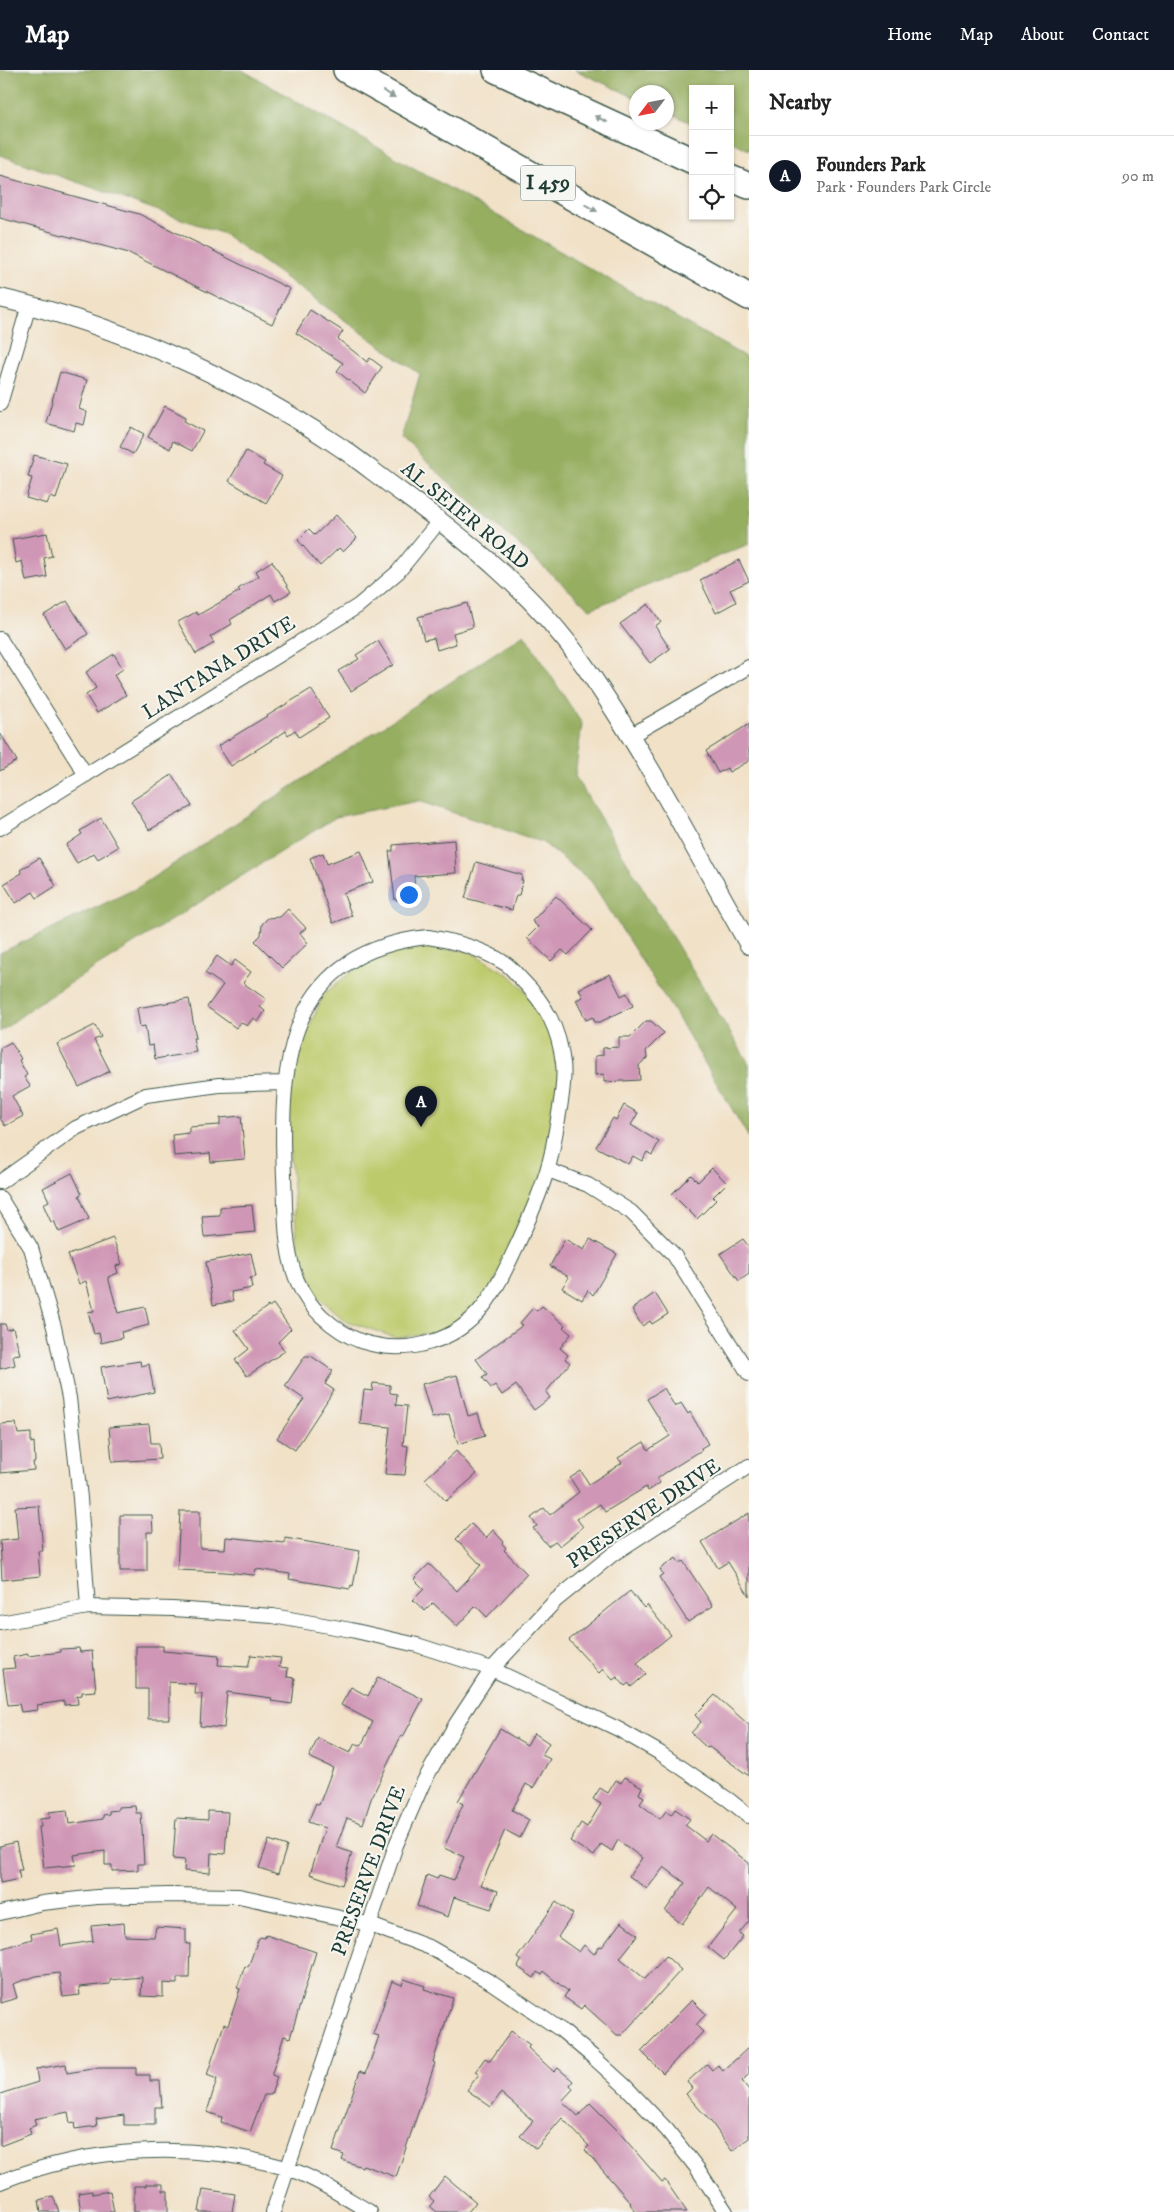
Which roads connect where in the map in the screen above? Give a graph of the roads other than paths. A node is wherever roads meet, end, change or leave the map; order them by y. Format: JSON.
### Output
{"nodes":[{"id":1,"x":346,"y":70,"type":"edge"},
{"id":2,"x":496,"y":70,"type":"edge"},
{"id":3,"x":689,"y":159,"type":"edge"},
{"id":4,"x":734,"y":180,"type":"edge"},
{"id":5,"x":749,"y":186,"type":"edge"},
{"id":6,"x":749,"y":297,"type":"edge"},
{"id":7,"x":0,"y":298,"type":"edge"},
{"id":8,"x":29,"y":305,"type":"junction"},
{"id":9,"x":0,"y":404,"type":"edge"},
{"id":10,"x":440,"y":520,"type":"junction"},
{"id":11,"x":0,"y":639,"type":"edge"},
{"id":12,"x":749,"y":667,"type":"edge"},
{"id":13,"x":630,"y":736,"type":"junction"},
{"id":14,"x":86,"y":775,"type":"junction"},
{"id":15,"x":0,"y":828,"type":"edge"},
{"id":16,"x":749,"y":945,"type":"edge"},
{"id":17,"x":284,"y":1082,"type":"junction"},
{"id":18,"x":548,"y":1170,"type":"junction"},
{"id":19,"x":0,"y":1182,"type":"edge"},
{"id":20,"x":0,"y":1198,"type":"edge"},
{"id":21,"x":749,"y":1374,"type":"edge"},
{"id":22,"x":749,"y":1466,"type":"edge"},
{"id":23,"x":88,"y":1607,"type":"junction"},
{"id":24,"x":0,"y":1623,"type":"edge"},
{"id":25,"x":492,"y":1669,"type":"junction"},
{"id":26,"x":749,"y":1816,"type":"edge"},
{"id":27,"x":0,"y":1912,"type":"edge"},
{"id":28,"x":368,"y":1924,"type":"junction"},
{"id":29,"x":288,"y":2168,"type":"junction"},
{"id":30,"x":0,"y":2182,"type":"edge"},
{"id":31,"x":273,"y":2212,"type":"edge"},
{"id":32,"x":370,"y":2212,"type":"edge"},
{"id":33,"x":726,"y":2212,"type":"edge"}],
"edges":[{"from":1,"to":6,"type":"highway","number":"I 459","one_way":true},
{"from":3,"to":2,"type":"highway","one_way":true},
{"from":4,"to":5,"type":"highway"},
{"from":7,"to":8,"type":"street","name":"AL SEIER ROAD"},
{"from":8,"to":9,"type":"street"},
{"from":8,"to":10,"type":"street","name":"AL SEIER ROAD"},
{"from":10,"to":13,"type":"street","name":"AL SEIER ROAD"},
{"from":10,"to":14,"type":"street","name":"LANTANA DRIVE"},
{"from":11,"to":14,"type":"street"},
{"from":12,"to":13,"type":"street"},
{"from":13,"to":16,"type":"street","name":"AL SEIER ROAD"},
{"from":14,"to":15,"type":"street","name":"LANTANA DRIVE"},
{"from":17,"to":18,"type":"street"},
{"from":17,"to":18,"type":"street"},
{"from":17,"to":19,"type":"street"},
{"from":18,"to":21,"type":"street"},
{"from":20,"to":23,"type":"street"},
{"from":22,"to":25,"type":"street","name":"PRESERVE DRIVE"},
{"from":23,"to":24,"type":"street"},
{"from":23,"to":25,"type":"street"},
{"from":25,"to":26,"type":"street"},
{"from":25,"to":28,"type":"street","name":"PRESERVE DRIVE"},
{"from":27,"to":28,"type":"street"},
{"from":28,"to":29,"type":"street","name":"PRESERVE DRIVE"},
{"from":28,"to":33,"type":"street"},
{"from":29,"to":30,"type":"street"},
{"from":29,"to":31,"type":"street","name":"PRESERVE DRIVE"},
{"from":29,"to":32,"type":"street"}]}
